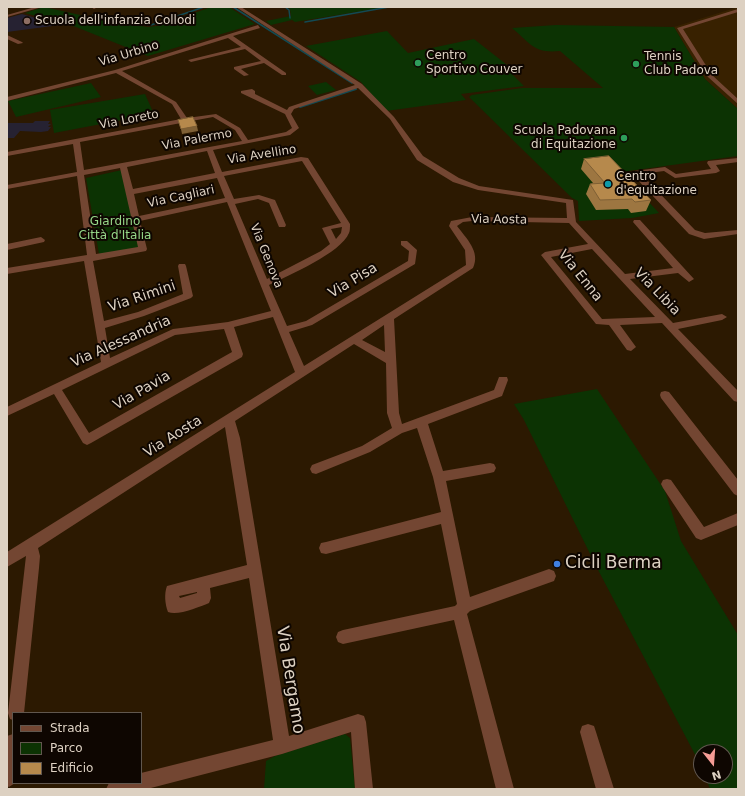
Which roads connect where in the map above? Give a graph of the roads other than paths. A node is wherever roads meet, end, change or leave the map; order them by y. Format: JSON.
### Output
{"nodes":[{"id":1,"x":40,"y":7,"type":"edge"},
{"id":2,"x":238,"y":7,"type":"edge"},
{"id":3,"x":738,"y":10,"type":"edge"},
{"id":4,"x":7,"y":16,"type":"edge"},
{"id":5,"x":258,"y":27,"type":"dead end"},
{"id":6,"x":229,"y":36,"type":"junction"},
{"id":7,"x":7,"y":37,"type":"edge"},
{"id":8,"x":20,"y":43,"type":"dead end"},
{"id":9,"x":247,"y":47,"type":"junction"},
{"id":10,"x":191,"y":60,"type":"dead end"},
{"id":11,"x":266,"y":60,"type":"junction"},
{"id":12,"x":117,"y":71,"type":"junction"},
{"id":13,"x":284,"y":74,"type":"dead end"},
{"id":14,"x":246,"y":75,"type":"dead end"},
{"id":15,"x":360,"y":85,"type":"junction"},
{"id":16,"x":252,"y":95,"type":"dead end"},
{"id":17,"x":7,"y":99,"type":"edge"},
{"id":18,"x":738,"y":102,"type":"edge"},
{"id":19,"x":288,"y":112,"type":"junction"},
{"id":20,"x":185,"y":120,"type":"junction"},
{"id":21,"x":76,"y":141,"type":"junction"},
{"id":22,"x":246,"y":142,"type":"junction"},
{"id":23,"x":209,"y":149,"type":"junction"},
{"id":24,"x":7,"y":154,"type":"edge"},
{"id":25,"x":738,"y":160,"type":"edge"},
{"id":26,"x":124,"y":165,"type":"junction"},
{"id":27,"x":80,"y":173,"type":"junction"},
{"id":28,"x":220,"y":174,"type":"junction"},
{"id":29,"x":7,"y":187,"type":"edge"},
{"id":30,"x":131,"y":192,"type":"junction"},
{"id":31,"x":231,"y":201,"type":"junction"},
{"id":32,"x":137,"y":219,"type":"junction"},
{"id":33,"x":571,"y":221,"type":"junction"},
{"id":34,"x":637,"y":222,"type":"dead end"},
{"id":35,"x":346,"y":224,"type":"junction"},
{"id":36,"x":282,"y":225,"type":"dead end"},
{"id":37,"x":738,"y":232,"type":"edge"},
{"id":38,"x":41,"y":240,"type":"dead end"},
{"id":39,"x":404,"y":243,"type":"dead end"},
{"id":40,"x":335,"y":245,"type":"junction"},
{"id":41,"x":7,"y":246,"type":"edge"},
{"id":42,"x":593,"y":246,"type":"junction"},
{"id":43,"x":90,"y":258,"type":"junction"},
{"id":44,"x":182,"y":266,"type":"dead end"},
{"id":45,"x":680,"y":270,"type":"junction"},
{"id":46,"x":7,"y":271,"type":"edge"},
{"id":47,"x":623,"y":277,"type":"junction"},
{"id":48,"x":689,"y":279,"type":"dead end"},
{"id":49,"x":264,"y":284,"type":"junction"},
{"id":50,"x":277,"y":313,"type":"junction"},
{"id":51,"x":722,"y":317,"type":"dead end"},
{"id":52,"x":390,"y":319,"type":"junction"},
{"id":53,"x":613,"y":323,"type":"junction"},
{"id":54,"x":667,"y":323,"type":"junction"},
{"id":55,"x":228,"y":325,"type":"junction"},
{"id":56,"x":99,"y":326,"type":"junction"},
{"id":57,"x":285,"y":330,"type":"junction"},
{"id":58,"x":355,"y":340,"type":"junction"},
{"id":59,"x":631,"y":347,"type":"dead end"},
{"id":60,"x":391,"y":362,"type":"junction"},
{"id":61,"x":106,"y":363,"type":"junction"},
{"id":62,"x":301,"y":373,"type":"junction"},
{"id":63,"x":503,"y":380,"type":"dead end"},
{"id":64,"x":56,"y":389,"type":"junction"},
{"id":65,"x":665,"y":395,"type":"dead end"},
{"id":66,"x":738,"y":398,"type":"edge"},
{"id":67,"x":7,"y":412,"type":"edge"},
{"id":68,"x":228,"y":419,"type":"junction"},
{"id":69,"x":421,"y":421,"type":"junction"},
{"id":70,"x":398,"y":430,"type":"junction"},
{"id":71,"x":490,"y":468,"type":"dead end"},
{"id":72,"x":316,"y":469,"type":"dead end"},
{"id":73,"x":439,"y":477,"type":"junction"},
{"id":74,"x":667,"y":484,"type":"dead end"},
{"id":75,"x":738,"y":490,"type":"edge"},
{"id":76,"x":446,"y":517,"type":"junction"},
{"id":77,"x":738,"y":519,"type":"edge"},
{"id":78,"x":30,"y":545,"type":"junction"},
{"id":79,"x":326,"y":548,"type":"dead end"},
{"id":80,"x":7,"y":560,"type":"edge"},
{"id":81,"x":253,"y":570,"type":"junction"},
{"id":82,"x":549,"y":576,"type":"dead end"},
{"id":83,"x":203,"y":583,"type":"dead end"},
{"id":84,"x":462,"y":609,"type":"junction"},
{"id":85,"x":343,"y":637,"type":"dead end"},
{"id":86,"x":16,"y":712,"type":"edge"},
{"id":87,"x":588,"y":732,"type":"dead end"},
{"id":88,"x":282,"y":746,"type":"junction"},
{"id":89,"x":12,"y":750,"type":"edge"},
{"id":90,"x":8,"y":782,"type":"edge"},
{"id":91,"x":142,"y":782,"type":"edge"},
{"id":92,"x":134,"y":784,"type":"edge"},
{"id":93,"x":115,"y":789,"type":"edge"},
{"id":94,"x":364,"y":789,"type":"edge"},
{"id":95,"x":505,"y":789,"type":"edge"},
{"id":96,"x":605,"y":789,"type":"edge"}],
"edges":[{"from":1,"to":4,"type":"street"},
{"from":2,"to":15,"type":"street"},
{"from":3,"to":18,"type":"street"},
{"from":5,"to":6,"type":"street","name":"Via Urbino"},
{"from":6,"to":9,"type":"street"},
{"from":6,"to":12,"type":"street","name":"Via Urbino"},
{"from":7,"to":8,"type":"street"},
{"from":9,"to":10,"type":"street"},
{"from":9,"to":11,"type":"street"},
{"from":11,"to":13,"type":"street"},
{"from":11,"to":14,"type":"street"},
{"from":12,"to":17,"type":"street","name":"Via Urbino"},
{"from":12,"to":20,"type":"street"},
{"from":15,"to":19,"type":"street"},
{"from":15,"to":33,"type":"street"},
{"from":16,"to":19,"type":"street"},
{"from":19,"to":22,"type":"street","name":"Via Palermo"},
{"from":20,"to":21,"type":"street","name":"Via Loreto"},
{"from":20,"to":22,"type":"street","name":"Via Loreto"},
{"from":21,"to":24,"type":"street","name":"Via Loreto"},
{"from":21,"to":27,"type":"street"},
{"from":22,"to":23,"type":"street","name":"Via Palermo"},
{"from":23,"to":26,"type":"street","name":"Via Palermo"},
{"from":23,"to":28,"type":"street","name":"Via Genova"},
{"from":25,"to":37,"type":"street"},
{"from":26,"to":27,"type":"street","name":"Via Palermo"},
{"from":26,"to":30,"type":"street"},
{"from":27,"to":29,"type":"street","name":"Via Palermo"},
{"from":27,"to":43,"type":"street"},
{"from":28,"to":30,"type":"street"},
{"from":28,"to":31,"type":"street","name":"Via Genova"},
{"from":28,"to":35,"type":"street","name":"Via Avellino"},
{"from":30,"to":32,"type":"street"},
{"from":31,"to":32,"type":"street","name":"Via Cagliari"},
{"from":31,"to":36,"type":"street","name":"Via Cagliari"},
{"from":31,"to":49,"type":"street","name":"Via Genova"},
{"from":32,"to":43,"type":"street"},
{"from":33,"to":42,"type":"street","name":"Via Libia"},
{"from":33,"to":52,"type":"street","name":"Via Aosta"},
{"from":34,"to":45,"type":"street"},
{"from":35,"to":40,"type":"street"},
{"from":35,"to":40,"type":"street"},
{"from":38,"to":41,"type":"street"},
{"from":39,"to":57,"type":"street","name":"Via Pisa"},
{"from":40,"to":49,"type":"street"},
{"from":42,"to":47,"type":"street","name":"Via Libia"},
{"from":42,"to":53,"type":"street","name":"Via Enna"},
{"from":43,"to":46,"type":"street"},
{"from":43,"to":56,"type":"street"},
{"from":44,"to":56,"type":"street","name":"Via Rimini"},
{"from":45,"to":47,"type":"street"},
{"from":45,"to":48,"type":"street"},
{"from":47,"to":54,"type":"street","name":"Via Libia"},
{"from":49,"to":50,"type":"street","name":"Via Genova"},
{"from":50,"to":55,"type":"street","name":"Via Alessandria"},
{"from":50,"to":57,"type":"street","name":"Via Genova"},
{"from":51,"to":54,"type":"street","name":"Via Enna"},
{"from":52,"to":58,"type":"street","name":"Via Aosta"},
{"from":52,"to":60,"type":"street"},
{"from":53,"to":54,"type":"street","name":"Via Enna"},
{"from":53,"to":59,"type":"street"},
{"from":54,"to":66,"type":"street","name":"Via Libia"},
{"from":55,"to":61,"type":"street","name":"Via Alessandria"},
{"from":55,"to":64,"type":"street","name":"Via Pavia"},
{"from":56,"to":61,"type":"street"},
{"from":57,"to":62,"type":"street","name":"Via Genova"},
{"from":58,"to":60,"type":"street"},
{"from":58,"to":62,"type":"street","name":"Via Aosta"},
{"from":60,"to":70,"type":"street"},
{"from":61,"to":64,"type":"street","name":"Via Alessandria"},
{"from":62,"to":68,"type":"street","name":"Via Aosta"},
{"from":63,"to":69,"type":"street"},
{"from":64,"to":67,"type":"street","name":"Via Alessandria"},
{"from":65,"to":75,"type":"street"},
{"from":68,"to":78,"type":"street","name":"Via Aosta"},
{"from":68,"to":81,"type":"street","name":"Via Bergamo"},
{"from":69,"to":70,"type":"street"},
{"from":69,"to":73,"type":"street"},
{"from":70,"to":72,"type":"street"},
{"from":71,"to":73,"type":"street"},
{"from":73,"to":76,"type":"street"},
{"from":74,"to":77,"type":"street"},
{"from":76,"to":79,"type":"street"},
{"from":76,"to":84,"type":"street"},
{"from":78,"to":80,"type":"street","name":"Via Aosta"},
{"from":78,"to":86,"type":"street"},
{"from":81,"to":83,"type":"street"},
{"from":81,"to":88,"type":"street","name":"Via Bergamo"},
{"from":82,"to":84,"type":"street"},
{"from":84,"to":85,"type":"street"},
{"from":84,"to":95,"type":"street"},
{"from":87,"to":96,"type":"street"},
{"from":88,"to":91,"type":"street"},
{"from":88,"to":94,"type":"street","name":"Via Bergamo"},
{"from":89,"to":90,"type":"street"},
{"from":92,"to":93,"type":"street"}]}
